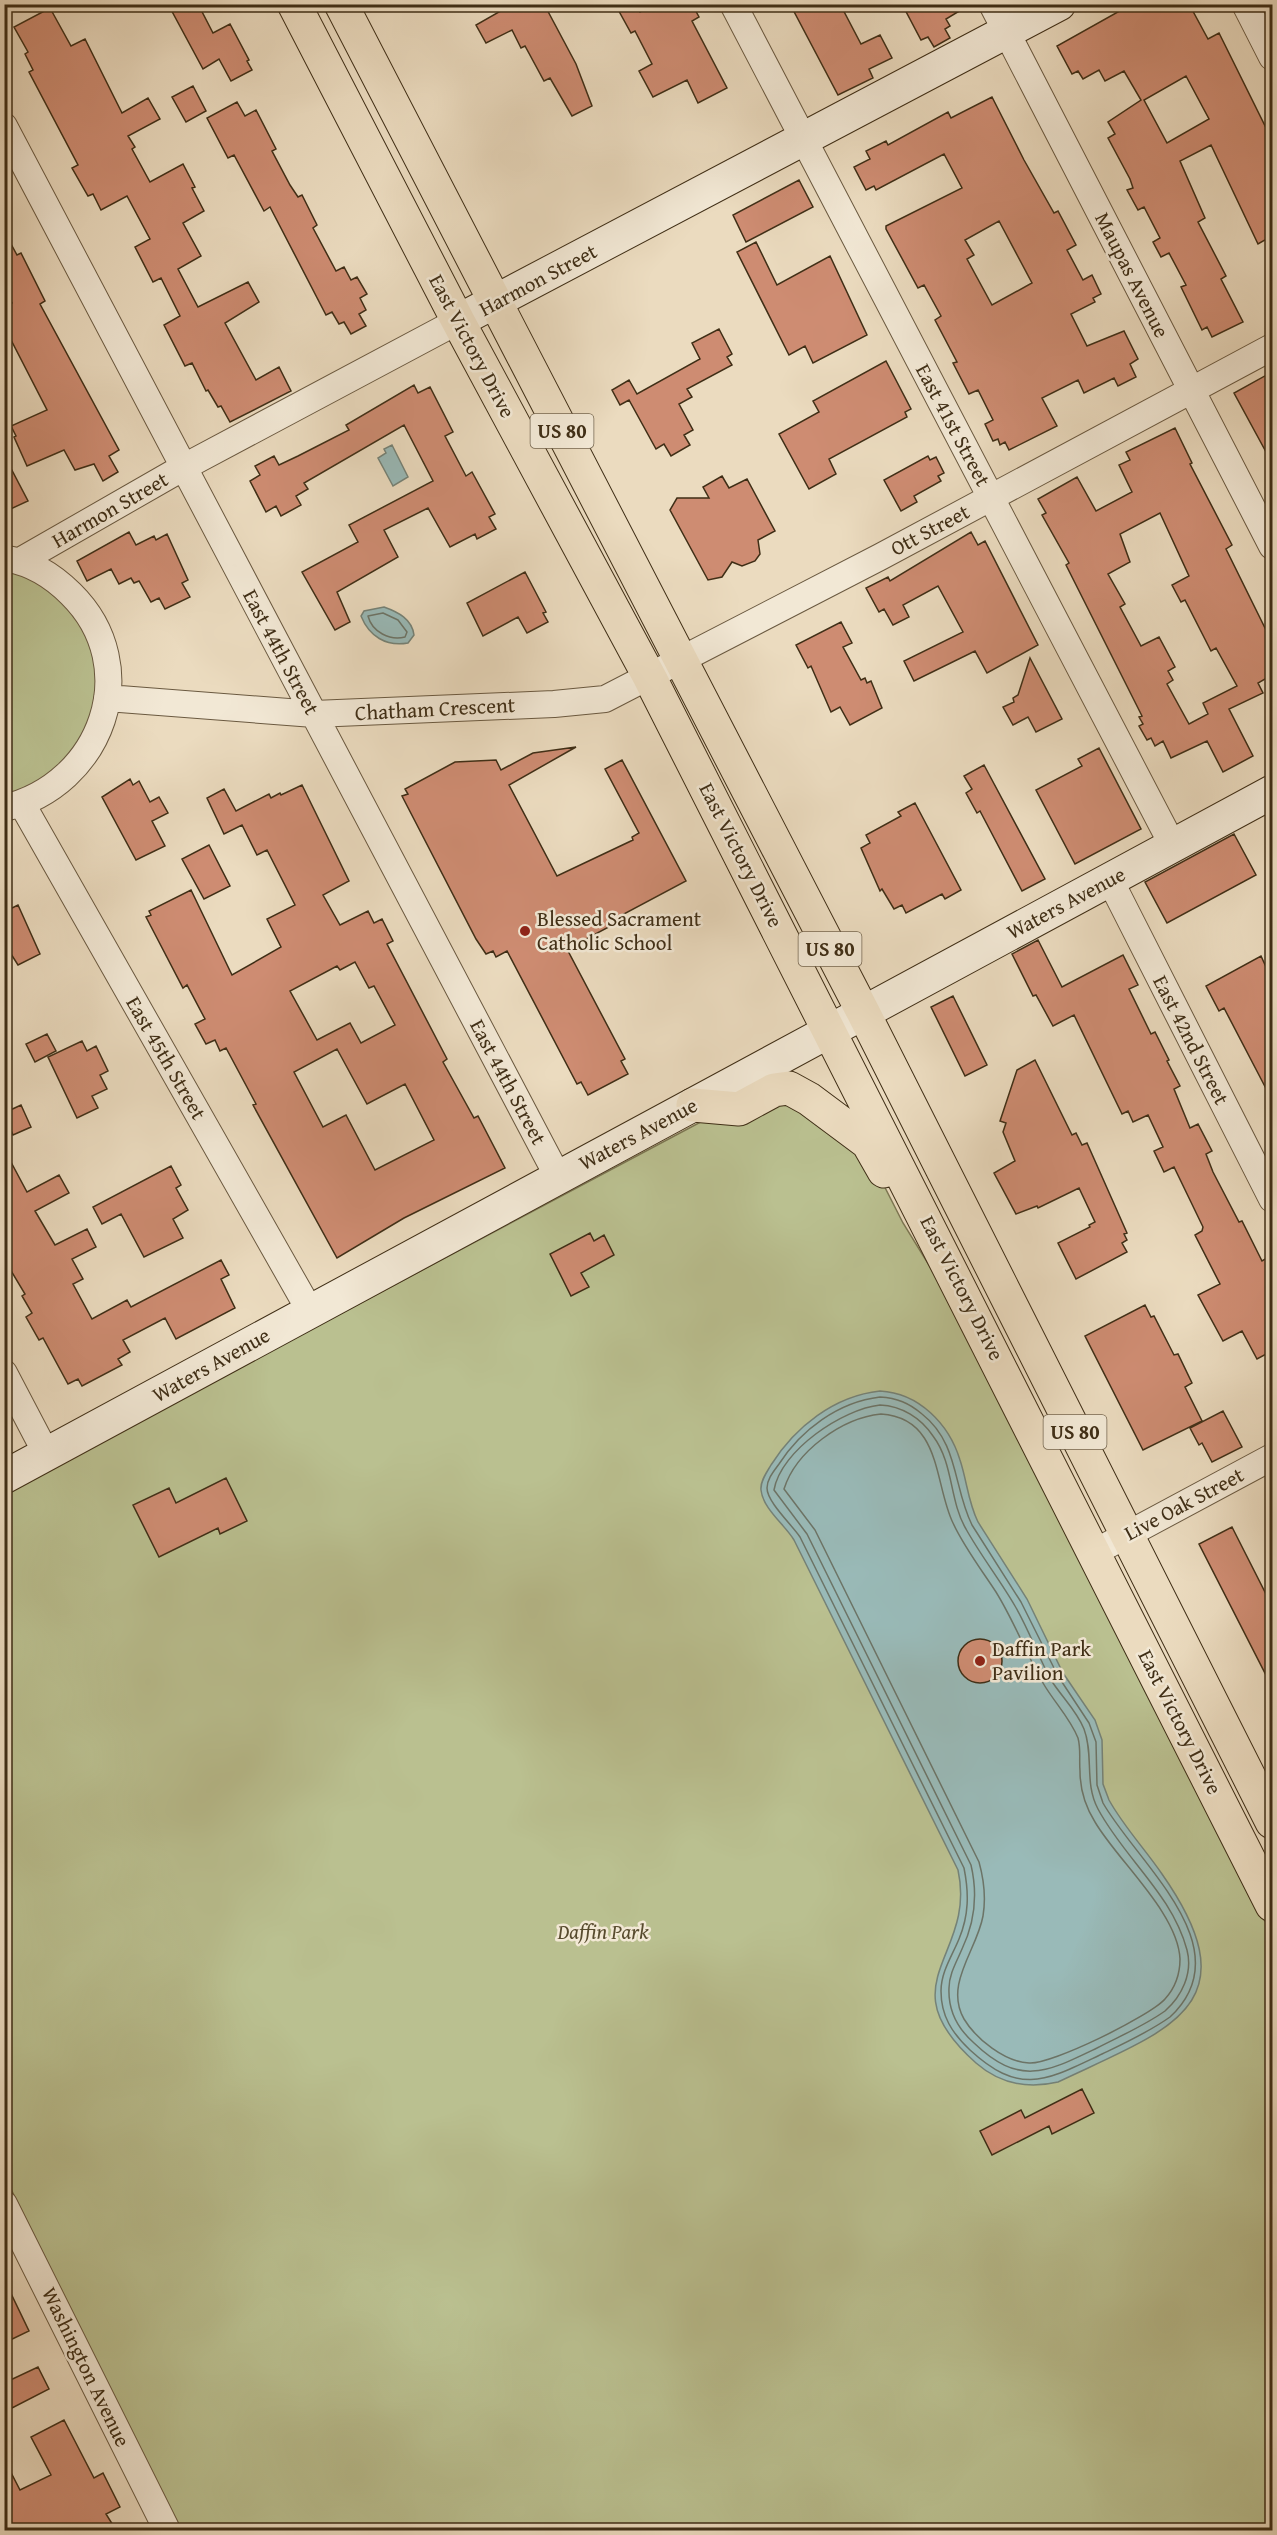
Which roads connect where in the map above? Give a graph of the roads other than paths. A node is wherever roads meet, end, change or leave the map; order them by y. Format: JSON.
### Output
{"nodes":[{"id":1,"x":294,"y":4,"type":"edge"},
{"id":2,"x":341,"y":4,"type":"edge"},
{"id":3,"x":733,"y":4,"type":"edge"},
{"id":4,"x":1059,"y":4,"type":"edge"},
{"id":5,"x":1245,"y":4,"type":"edge"},
{"id":6,"x":999,"y":18,"type":"edge"},
{"id":7,"x":1272,"y":57,"type":"edge"},
{"id":8,"x":4,"y":126,"type":"edge"},
{"id":9,"x":804,"y":139,"type":"junction"},
{"id":10,"x":496,"y":302,"type":"junction"},
{"id":11,"x":458,"y":321,"type":"junction"},
{"id":12,"x":1272,"y":347,"type":"edge"},
{"id":13,"x":1192,"y":390,"type":"junction"},
{"id":14,"x":184,"y":467,"type":"junction"},
{"id":15,"x":991,"y":498,"type":"junction"},
{"id":16,"x":1272,"y":546,"type":"edge"},
{"id":17,"x":12,"y":560,"type":"edge"},
{"id":18,"x":680,"y":659,"type":"junction"},
{"id":19,"x":649,"y":676,"type":"junction"},
{"id":20,"x":107,"y":698,"type":"junction"},
{"id":21,"x":314,"y":714,"type":"junction"},
{"id":22,"x":1272,"y":792,"type":"edge"},
{"id":23,"x":13,"y":806,"type":"edge"},
{"id":24,"x":1173,"y":846,"type":"junction"},
{"id":25,"x":1110,"y":880,"type":"junction"},
{"id":26,"x":863,"y":1012,"type":"junction"},
{"id":27,"x":831,"y":1030,"type":"junction"},
{"id":28,"x":693,"y":1105,"type":"junction"},
{"id":29,"x":558,"y":1177,"type":"junction"},
{"id":30,"x":1272,"y":1199,"type":"edge"},
{"id":31,"x":965,"y":1295,"type":"junction"},
{"id":32,"x":310,"y":1311,"type":"junction"},
{"id":33,"x":4,"y":1373,"type":"edge"},
{"id":34,"x":47,"y":1455,"type":"junction"},
{"id":35,"x":1272,"y":1457,"type":"edge"},
{"id":36,"x":4,"y":1477,"type":"edge"},
{"id":37,"x":1127,"y":1535,"type":"junction"},
{"id":38,"x":1095,"y":1552,"type":"junction"},
{"id":39,"x":1272,"y":1822,"type":"edge"},
{"id":40,"x":1272,"y":1905,"type":"edge"},
{"id":41,"x":4,"y":2204,"type":"edge"},
{"id":42,"x":167,"y":2530,"type":"edge"}],
"edges":[{"from":1,"to":11,"type":"main road","name":"East Victory Drive","number":"US 80"},
{"from":2,"to":10,"type":"main road","name":"East Victory Drive","number":"US 80"},
{"from":3,"to":9,"type":"street","name":"East 41st Street"},
{"from":4,"to":6,"type":"main road","name":"Harmon Street"},
{"from":5,"to":7,"type":"street"},
{"from":6,"to":9,"type":"main road","name":"Harmon Street"},
{"from":6,"to":13,"type":"street","name":"Maupas Avenue"},
{"from":8,"to":14,"type":"street","name":"East 44th Street"},
{"from":9,"to":10,"type":"main road","name":"Harmon Street"},
{"from":9,"to":15,"type":"street","name":"East 41st Street"},
{"from":10,"to":11,"type":"main road","name":"Harmon Street"},
{"from":10,"to":18,"type":"main road","name":"East Victory Drive","number":"US 80"},
{"from":11,"to":14,"type":"street","name":"Harmon Street"},
{"from":11,"to":19,"type":"main road","name":"East Victory Drive","number":"US 80"},
{"from":12,"to":13,"type":"street","name":"Ott Street"},
{"from":13,"to":15,"type":"street","name":"Ott Street"},
{"from":13,"to":16,"type":"street","name":"Maupas Avenue"},
{"from":14,"to":17,"type":"street","name":"Harmon Street"},
{"from":14,"to":21,"type":"street","name":"East 44th Street"},
{"from":15,"to":18,"type":"street","name":"Ott Street"},
{"from":15,"to":24,"type":"street","name":"East 41st Street"},
{"from":17,"to":20,"type":"street","name":"Harmon Street"},
{"from":18,"to":19,"type":"street","name":"Ott Street"},
{"from":18,"to":26,"type":"main road","name":"East Victory Drive","number":"US 80"},
{"from":19,"to":21,"type":"street","name":"Chatham Crescent"},
{"from":19,"to":27,"type":"main road","name":"East Victory Drive","number":"US 80"},
{"from":20,"to":21,"type":"street","name":"Chatham Crescent"},
{"from":20,"to":23,"type":"street","name":"Harmon Street"},
{"from":21,"to":29,"type":"street","name":"East 44th Street"},
{"from":22,"to":24,"type":"main road","name":"Waters Avenue"},
{"from":23,"to":32,"type":"street","name":"East 45th Street"},
{"from":24,"to":25,"type":"main road","name":"Waters Avenue"},
{"from":25,"to":26,"type":"main road","name":"Waters Avenue"},
{"from":25,"to":30,"type":"street","name":"East 42nd Street"},
{"from":26,"to":27,"type":"main road","name":"Waters Avenue"},
{"from":26,"to":37,"type":"main road","name":"East Victory Drive","number":"US 80"},
{"from":27,"to":28,"type":"main road","name":"Waters Avenue"},
{"from":27,"to":31,"type":"main road","name":"East Victory Drive","number":"US 80"},
{"from":28,"to":29,"type":"main road","name":"Waters Avenue"},
{"from":28,"to":31,"type":"main road"},
{"from":29,"to":32,"type":"main road","name":"Waters Avenue"},
{"from":31,"to":38,"type":"main road","name":"East Victory Drive","number":"US 80"},
{"from":32,"to":34,"type":"main road","name":"Waters Avenue"},
{"from":33,"to":34,"type":"street"},
{"from":34,"to":36,"type":"main road","name":"Waters Avenue"},
{"from":35,"to":37,"type":"street","name":"Live Oak Street"},
{"from":37,"to":38,"type":"street","name":"Live Oak Street"},
{"from":37,"to":39,"type":"main road","name":"East Victory Drive","number":"US 80"},
{"from":38,"to":40,"type":"main road","name":"East Victory Drive","number":"US 80"},
{"from":41,"to":42,"type":"street","name":"Washington Avenue"}]}
